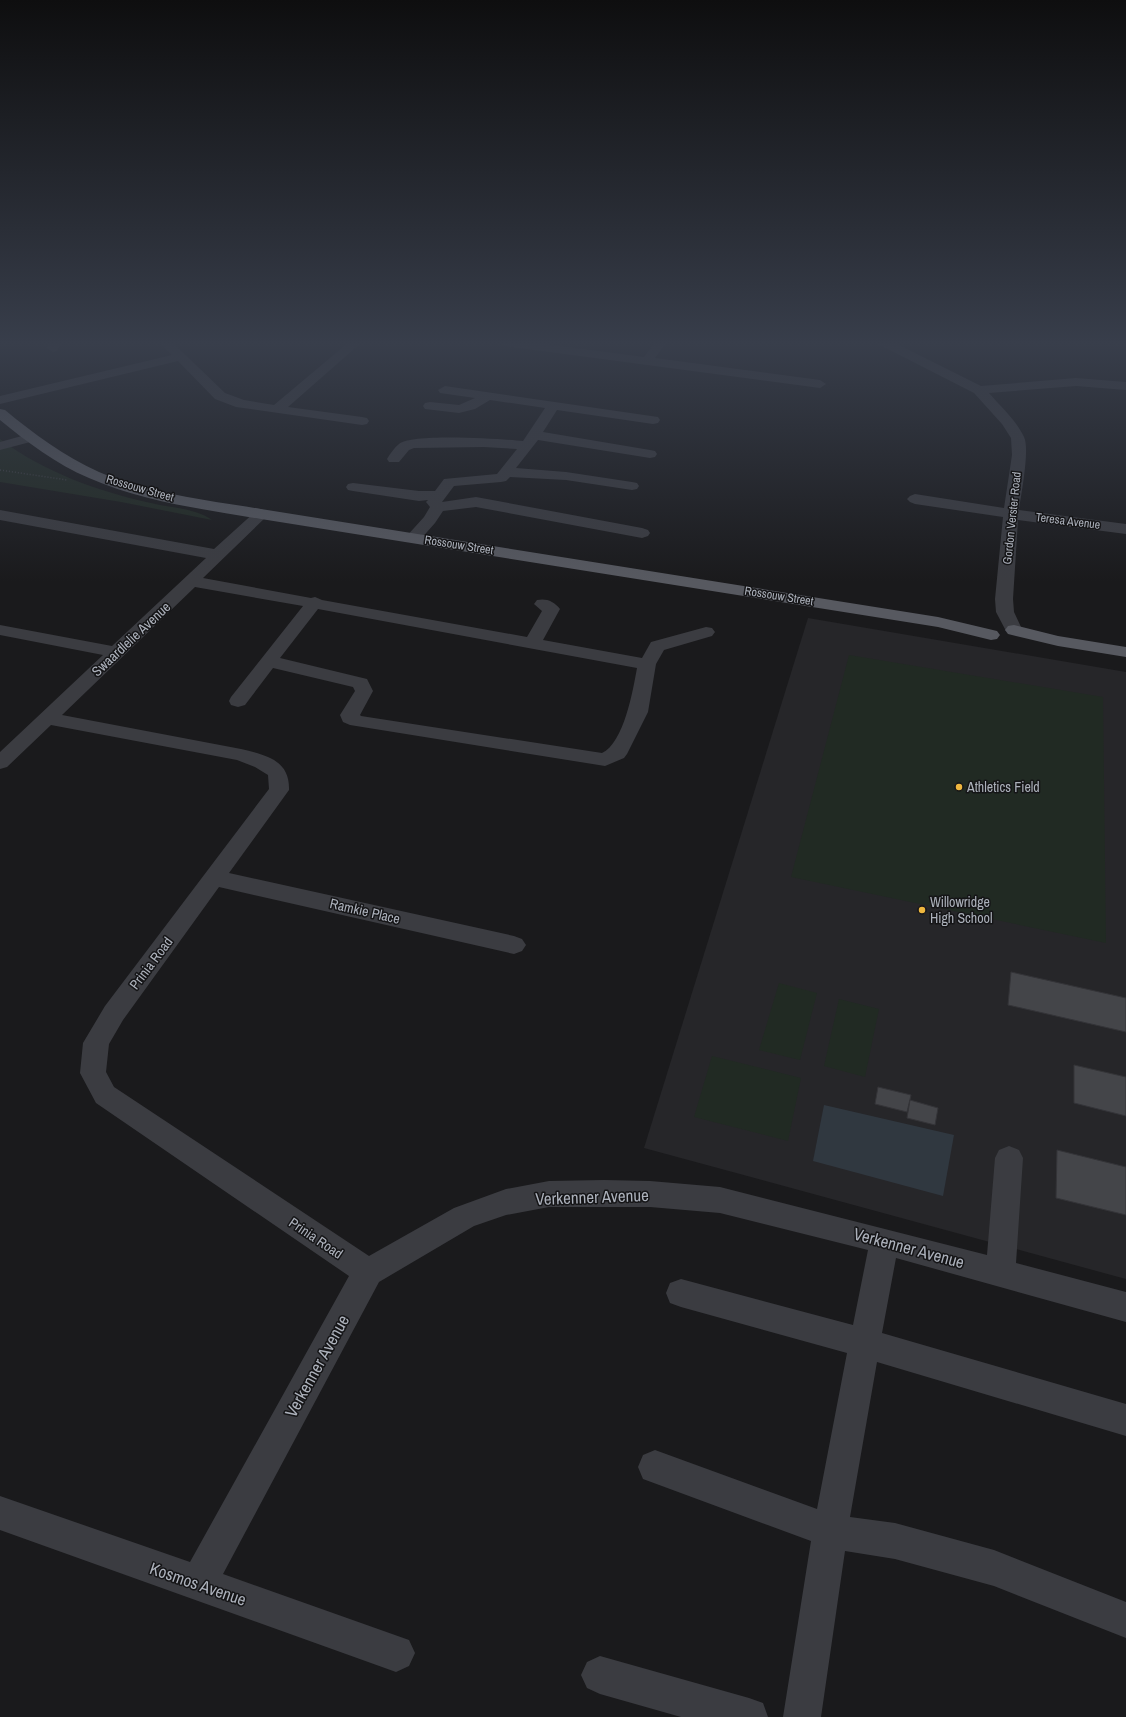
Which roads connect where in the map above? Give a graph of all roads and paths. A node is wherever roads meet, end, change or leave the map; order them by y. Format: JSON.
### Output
{"nodes":[{"id":1,"x":11,"y":422,"type":"edge"},
{"id":2,"x":543,"y":422,"type":"edge"},
{"id":3,"x":1008,"y":422,"type":"edge"},
{"id":4,"x":29,"y":438,"type":"junction"},
{"id":5,"x":531,"y":440,"type":"junction"},
{"id":6,"x":0,"y":446,"type":"edge"},
{"id":7,"x":650,"y":454,"type":"dead end"},
{"id":8,"x":394,"y":459,"type":"dead end"},
{"id":9,"x":503,"y":475,"type":"junction"},
{"id":10,"x":632,"y":486,"type":"dead end"},
{"id":11,"x":353,"y":487,"type":"dead end"},
{"id":12,"x":915,"y":499,"type":"dead end"},
{"id":13,"x":438,"y":501,"type":"junction"},
{"id":14,"x":476,"y":502,"type":"junction"},
{"id":15,"x":261,"y":514,"type":"junction"},
{"id":16,"x":1010,"y":514,"type":"junction"},
{"id":17,"x":0,"y":516,"type":"edge"},
{"id":18,"x":1126,"y":529,"type":"edge"},
{"id":19,"x":642,"y":533,"type":"dead end"},
{"id":20,"x":414,"y":538,"type":"junction"},
{"id":21,"x":218,"y":555,"type":"junction"},
{"id":22,"x":191,"y":581,"type":"junction"},
{"id":23,"x":1004,"y":599,"type":"junction"},
{"id":24,"x":314,"y":602,"type":"junction"},
{"id":25,"x":542,"y":604,"type":"dead end"},
{"id":26,"x":990,"y":628,"type":"junction"},
{"id":27,"x":1,"y":631,"type":"edge"},
{"id":28,"x":706,"y":632,"type":"dead end"},
{"id":29,"x":1012,"y":632,"type":"junction"},
{"id":30,"x":533,"y":642,"type":"junction"},
{"id":31,"x":117,"y":652,"type":"junction"},
{"id":32,"x":1126,"y":652,"type":"edge"},
{"id":33,"x":268,"y":661,"type":"junction"},
{"id":34,"x":647,"y":664,"type":"junction"},
{"id":35,"x":238,"y":701,"type":"dead end"},
{"id":36,"x":47,"y":718,"type":"junction"},
{"id":37,"x":0,"y":763,"type":"edge"},
{"id":38,"x":215,"y":878,"type":"junction"},
{"id":39,"x":514,"y":945,"type":"dead end"},
{"id":40,"x":1009,"y":1158,"type":"dead end"},
{"id":41,"x":884,"y":1241,"type":"junction"},
{"id":42,"x":368,"y":1272,"type":"junction"},
{"id":43,"x":1000,"y":1272,"type":"junction"},
{"id":44,"x":681,"y":1292,"type":"dead end"},
{"id":45,"x":1126,"y":1307,"type":"edge"},
{"id":46,"x":865,"y":1343,"type":"junction"},
{"id":47,"x":1126,"y":1420,"type":"edge"},
{"id":48,"x":655,"y":1467,"type":"dead end"},
{"id":49,"x":0,"y":1513,"type":"edge"},
{"id":50,"x":830,"y":1531,"type":"junction"},
{"id":51,"x":198,"y":1584,"type":"junction"},
{"id":52,"x":1126,"y":1620,"type":"edge"},
{"id":53,"x":396,"y":1653,"type":"dead end"},
{"id":54,"x":600,"y":1675,"type":"dead end"},
{"id":55,"x":749,"y":1717,"type":"edge"},
{"id":56,"x":802,"y":1717,"type":"edge"}],
"edges":[{"from":1,"to":4,"type":"main road","name":"Rossouw Street"},
{"from":2,"to":5,"type":"street"},
{"from":3,"to":16,"type":"street","name":"Gordon Verster Road"},
{"from":4,"to":6,"type":"street"},
{"from":4,"to":15,"type":"main road","name":"Rossouw Street"},
{"from":5,"to":7,"type":"street"},
{"from":5,"to":8,"type":"street"},
{"from":5,"to":9,"type":"street"},
{"from":9,"to":10,"type":"street"},
{"from":9,"to":13,"type":"street"},
{"from":9,"to":14,"type":"street"},
{"from":11,"to":13,"type":"street"},
{"from":12,"to":16,"type":"street","name":"Teresa Avenue"},
{"from":13,"to":14,"type":"street"},
{"from":13,"to":20,"type":"street"},
{"from":14,"to":19,"type":"street"},
{"from":15,"to":20,"type":"main road","name":"Rossouw Street"},
{"from":15,"to":21,"type":"street","name":"Swaardlelie Avenue"},
{"from":16,"to":18,"type":"street","name":"Teresa Avenue"},
{"from":16,"to":23,"type":"street","name":"Gordon Verster Road"},
{"from":17,"to":21,"type":"street"},
{"from":20,"to":26,"type":"main road","name":"Rossouw Street"},
{"from":21,"to":22,"type":"street","name":"Swaardlelie Avenue"},
{"from":22,"to":24,"type":"street"},
{"from":22,"to":31,"type":"street","name":"Swaardlelie Avenue"},
{"from":23,"to":26,"type":"street","name":"Gordon Verster Road"},
{"from":23,"to":29,"type":"street","name":"Gordon Verster Road"},
{"from":24,"to":30,"type":"street"},
{"from":24,"to":33,"type":"street"},
{"from":25,"to":30,"type":"street"},
{"from":26,"to":29,"type":"main road","name":"Rossouw Street"},
{"from":27,"to":31,"type":"street"},
{"from":28,"to":34,"type":"street"},
{"from":29,"to":32,"type":"main road"},
{"from":30,"to":34,"type":"street"},
{"from":31,"to":36,"type":"street","name":"Swaardlelie Avenue"},
{"from":33,"to":34,"type":"street"},
{"from":33,"to":35,"type":"street"},
{"from":36,"to":37,"type":"street","name":"Swaardlelie Avenue"},
{"from":36,"to":38,"type":"street","name":"Prinia Road"},
{"from":38,"to":39,"type":"street","name":"Ramkie Place"},
{"from":38,"to":42,"type":"street","name":"Prinia Road"},
{"from":40,"to":43,"type":"street"},
{"from":41,"to":42,"type":"street","name":"Verkenner Avenue"},
{"from":41,"to":43,"type":"street","name":"Verkenner Avenue"},
{"from":41,"to":46,"type":"street"},
{"from":42,"to":51,"type":"street","name":"Verkenner Avenue"},
{"from":43,"to":45,"type":"street","name":"Verkenner Avenue"},
{"from":44,"to":46,"type":"street"},
{"from":46,"to":47,"type":"street"},
{"from":46,"to":50,"type":"street"},
{"from":48,"to":50,"type":"street"},
{"from":49,"to":51,"type":"street","name":"Kosmos Avenue"},
{"from":50,"to":52,"type":"street"},
{"from":50,"to":56,"type":"street"},
{"from":51,"to":53,"type":"street","name":"Kosmos Avenue"},
{"from":54,"to":55,"type":"street"}]}
